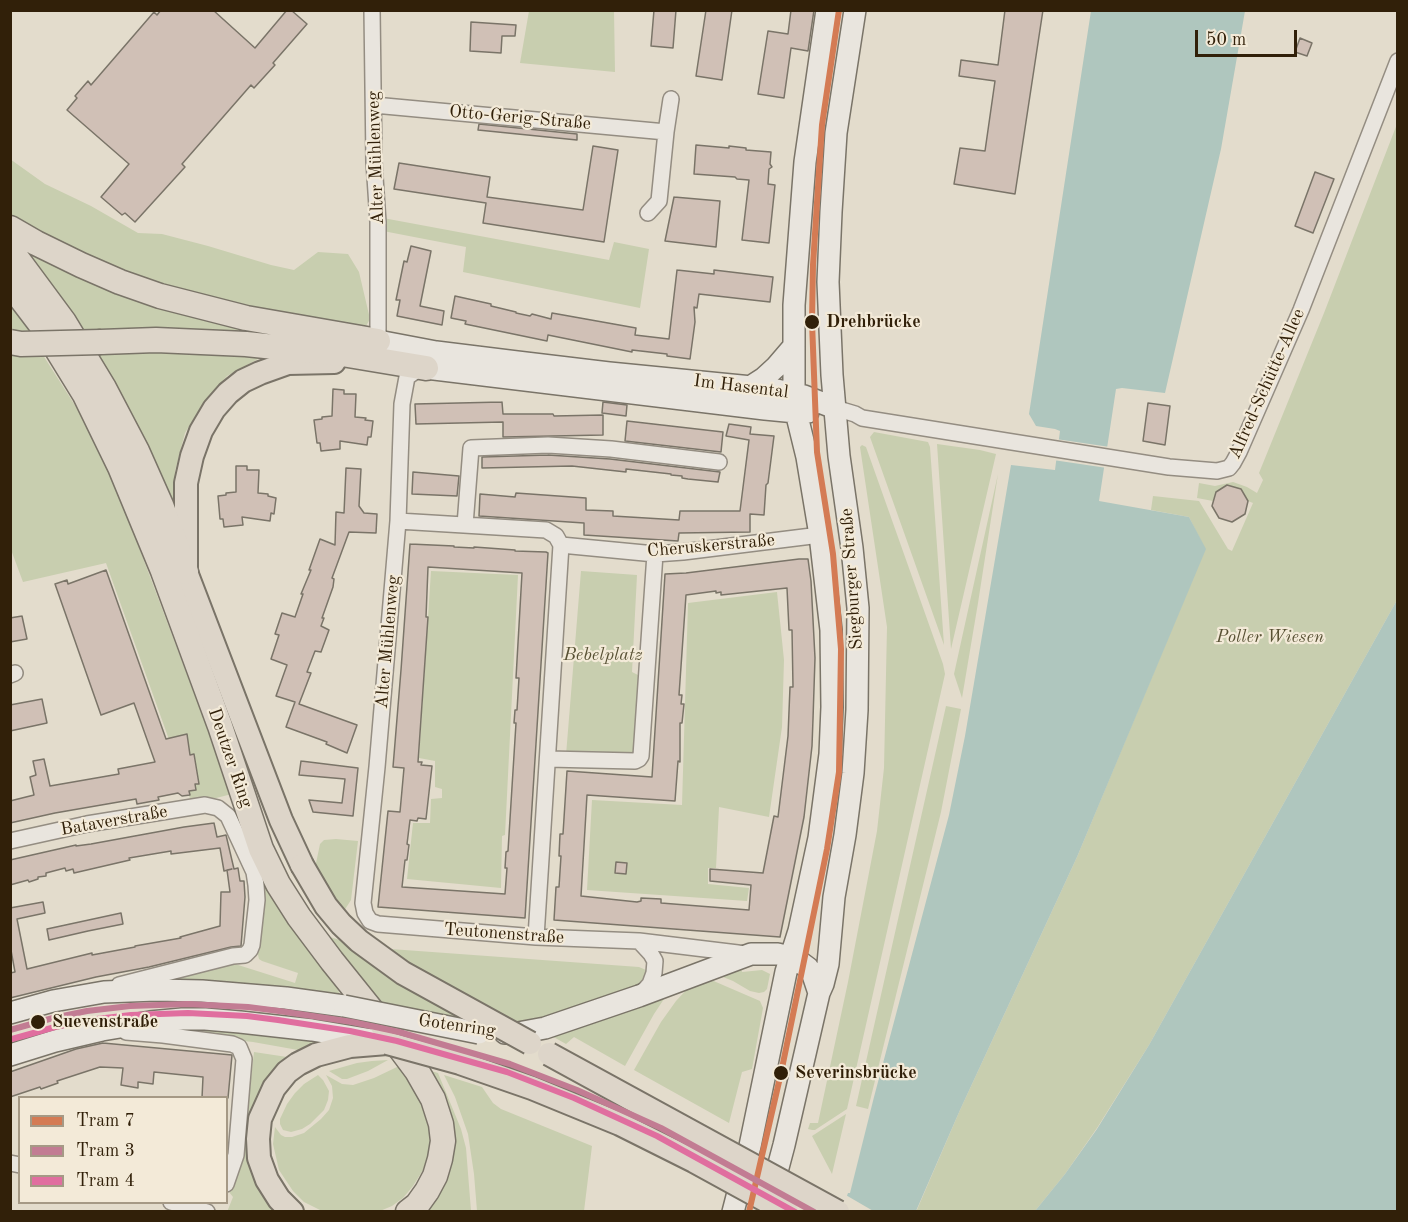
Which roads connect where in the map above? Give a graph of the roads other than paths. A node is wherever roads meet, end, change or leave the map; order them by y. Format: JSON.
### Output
{"nodes":[{"id":1,"x":372,"y":10,"type":"edge"},
{"id":2,"x":827,"y":10,"type":"edge"},
{"id":3,"x":855,"y":10,"type":"edge"},
{"id":4,"x":1398,"y":61,"type":"edge"},
{"id":5,"x":671,"y":99,"type":"dead end"},
{"id":6,"x":374,"y":105,"type":"junction"},
{"id":7,"x":666,"y":132,"type":"junction"},
{"id":8,"x":648,"y":213,"type":"dead end"},
{"id":9,"x":10,"y":228,"type":"edge"},
{"id":10,"x":10,"y":249,"type":"edge"},
{"id":11,"x":10,"y":284,"type":"edge"},
{"id":12,"x":378,"y":341,"type":"junction"},
{"id":13,"x":10,"y":342,"type":"edge"},
{"id":14,"x":794,"y":346,"type":"junction"},
{"id":15,"x":423,"y":368,"type":"junction"},
{"id":16,"x":750,"y":387,"type":"junction"},
{"id":17,"x":792,"y":399,"type":"junction"},
{"id":18,"x":835,"y":408,"type":"junction"},
{"id":19,"x":719,"y":462,"type":"dead end"},
{"id":20,"x":398,"y":521,"type":"junction"},
{"id":21,"x":465,"y":525,"type":"junction"},
{"id":22,"x":820,"y":535,"type":"junction"},
{"id":23,"x":561,"y":545,"type":"junction"},
{"id":24,"x":655,"y":554,"type":"junction"},
{"id":25,"x":186,"y":572,"type":"junction"},
{"id":26,"x":548,"y":759,"type":"junction"},
{"id":27,"x":10,"y":841,"type":"edge"},
{"id":28,"x":370,"y":921,"type":"joint"},
{"id":29,"x":536,"y":937,"type":"junction"},
{"id":30,"x":639,"y":941,"type":"junction"},
{"id":31,"x":751,"y":954,"type":"junction"},
{"id":32,"x":784,"y":955,"type":"junction"},
{"id":33,"x":104,"y":992,"type":"junction"},
{"id":34,"x":819,"y":993,"type":"junction"},
{"id":35,"x":639,"y":996,"type":"junction"},
{"id":36,"x":10,"y":1013,"type":"edge"},
{"id":37,"x":102,"y":1030,"type":"junction"},
{"id":38,"x":393,"y":1045,"type":"junction"},
{"id":39,"x":10,"y":1056,"type":"edge"},
{"id":40,"x":228,"y":1178,"type":"edge"},
{"id":41,"x":175,"y":1204,"type":"edge"},
{"id":42,"x":207,"y":1212,"type":"edge"},
{"id":43,"x":292,"y":1212,"type":"edge"},
{"id":44,"x":408,"y":1212,"type":"edge"},
{"id":45,"x":733,"y":1212,"type":"edge"},
{"id":46,"x":765,"y":1212,"type":"edge"},
{"id":47,"x":787,"y":1212,"type":"edge"},
{"id":48,"x":838,"y":1212,"type":"edge"}],
"edges":[{"from":1,"to":6,"type":"street","name":"Alter Mühlenweg"},
{"from":2,"to":14,"type":"main road","name":"Siegburger Straße"},
{"from":3,"to":18,"type":"main road","name":"Siegburger Straße"},
{"from":4,"to":18,"type":"street","name":"Alfred-Schütte-Allee"},
{"from":5,"to":7,"type":"street"},
{"from":6,"to":7,"type":"street","name":"Otto-Gerig-Straße"},
{"from":6,"to":12,"type":"street","name":"Alter Mühlenweg"},
{"from":7,"to":8,"type":"street"},
{"from":9,"to":12,"type":"highway"},
{"from":10,"to":25,"type":"highway","name":"Deutzer Ring"},
{"from":11,"to":38,"type":"highway","name":"Deutzer Ring"},
{"from":12,"to":16,"type":"main road","name":"Im Hasental"},
{"from":13,"to":15,"type":"highway","bridge":true},
{"from":14,"to":16,"type":"main road"},
{"from":14,"to":17,"type":"main road","name":"Siegburger Straße"},
{"from":15,"to":17,"type":"main road","name":"Im Hasental"},
{"from":15,"to":20,"type":"street","name":"Alter Mühlenweg"},
{"from":15,"to":25,"type":"main road"},
{"from":16,"to":17,"type":"main road","name":"Im Hasental"},
{"from":17,"to":18,"type":"main road","name":"Im Hasental"},
{"from":17,"to":22,"type":"main road","name":"Siegburger Straße"},
{"from":18,"to":34,"type":"main road","name":"Siegburger Straße"},
{"from":19,"to":21,"type":"street"},
{"from":20,"to":21,"type":"street","name":"Cheruskerstraße"},
{"from":20,"to":28,"type":"street","name":"Alter Mühlenweg"},
{"from":21,"to":23,"type":"street","name":"Cheruskerstraße"},
{"from":22,"to":24,"type":"street","name":"Cheruskerstraße"},
{"from":22,"to":32,"type":"main road","name":"Siegburger Straße"},
{"from":23,"to":24,"type":"street","name":"Cheruskerstraße"},
{"from":23,"to":26,"type":"street"},
{"from":24,"to":26,"type":"street"},
{"from":25,"to":48,"type":"main road","name":"Deutzer Ring","bridge":true},
{"from":26,"to":29,"type":"street"},
{"from":27,"to":33,"type":"street","name":"Bataverstraße"},
{"from":28,"to":29,"type":"street","name":"Teutonenstraße"},
{"from":29,"to":30,"type":"street","name":"Teutonenstraße"},
{"from":30,"to":31,"type":"street","name":"Teutonenstraße"},
{"from":30,"to":35,"type":"street"},
{"from":31,"to":32,"type":"main road","name":"Teutonenstraße"},
{"from":31,"to":35,"type":"main road","name":"Gotenring"},
{"from":32,"to":34,"type":"main road"},
{"from":32,"to":45,"type":"main road","name":"Siegburger Straße"},
{"from":33,"to":35,"type":"main road","name":"Gotenring","bridge":true},
{"from":33,"to":36,"type":"main road","name":"Gotenring"},
{"from":34,"to":46,"type":"main road","name":"Siegburger Straße"},
{"from":37,"to":38,"type":"main road"},
{"from":37,"to":39,"type":"main road"},
{"from":37,"to":40,"type":"street"},
{"from":38,"to":43,"type":"main road"},
{"from":38,"to":44,"type":"highway","name":"Deutzer Ring"},
{"from":38,"to":47,"type":"main road","bridge":true},
{"from":41,"to":42,"type":"street"}]}
